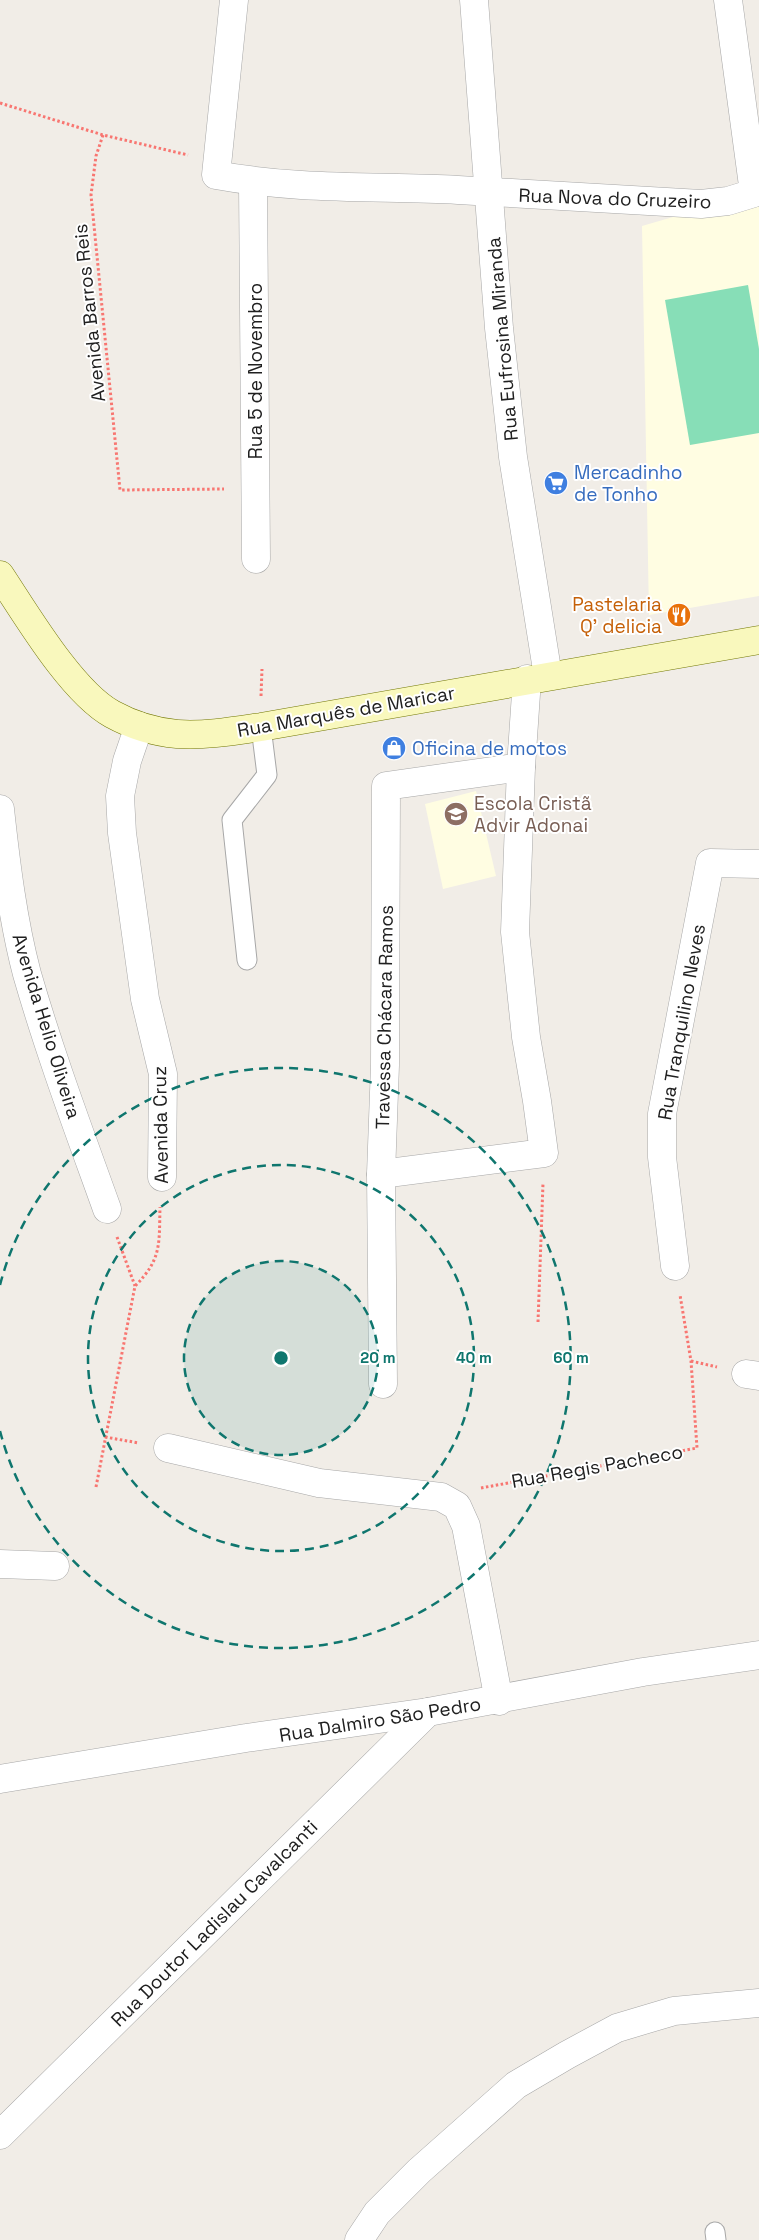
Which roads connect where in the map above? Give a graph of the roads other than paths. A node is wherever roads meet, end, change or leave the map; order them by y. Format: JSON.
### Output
{"nodes":[{"id":1,"x":234,"y":0,"type":"edge"},
{"id":2,"x":474,"y":0,"type":"edge"},
{"id":3,"x":728,"y":0,"type":"edge"},
{"id":4,"x":253,"y":182,"type":"junction"},
{"id":5,"x":490,"y":194,"type":"junction"},
{"id":6,"x":256,"y":560,"type":"dead end"},
{"id":7,"x":0,"y":574,"type":"edge"},
{"id":8,"x":759,"y":640,"type":"edge"},
{"id":9,"x":537,"y":678,"type":"junction"},
{"id":10,"x":139,"y":726,"type":"junction"},
{"id":11,"x":261,"y":727,"type":"junction"},
{"id":12,"x":521,"y":767,"type":"junction"},
{"id":13,"x":0,"y":809,"type":"edge"},
{"id":14,"x":759,"y":864,"type":"edge"},
{"id":15,"x":247,"y":960,"type":"dead end"},
{"id":16,"x":381,"y":1174,"type":"junction"},
{"id":17,"x":162,"y":1177,"type":"road end"},
{"id":18,"x":107,"y":1209,"type":"road end"},
{"id":19,"x":675,"y":1266,"type":"road end"},
{"id":20,"x":383,"y":1384,"type":"dead end"},
{"id":21,"x":168,"y":1448,"type":"dead end"},
{"id":22,"x":0,"y":1564,"type":"edge"},
{"id":23,"x":55,"y":1566,"type":"dead end"},
{"id":24,"x":759,"y":1655,"type":"edge"},
{"id":25,"x":499,"y":1701,"type":"junction"},
{"id":26,"x":428,"y":1712,"type":"junction"},
{"id":27,"x":0,"y":1779,"type":"edge"},
{"id":28,"x":759,"y":2003,"type":"edge"},
{"id":29,"x":0,"y":2135,"type":"edge"},
{"id":30,"x":359,"y":2240,"type":"edge"}],
"edges":[{"from":1,"to":4,"type":"street"},
{"from":2,"to":5,"type":"street","name":"Rua Eufrosina Miranda"},
{"from":3,"to":5,"type":"street","name":"Rua Nova do Cruzeiro"},
{"from":4,"to":5,"type":"street"},
{"from":4,"to":6,"type":"street","name":"Rua 5 de Novembro"},
{"from":5,"to":9,"type":"street","name":"Rua Eufrosina Miranda"},
{"from":7,"to":10,"type":"main road","name":"Rua Marquês de Maricar"},
{"from":8,"to":9,"type":"main road","name":"Rua Marquês de Maricar"},
{"from":9,"to":11,"type":"main road","name":"Rua Marquês de Maricar"},
{"from":9,"to":12,"type":"street"},
{"from":10,"to":11,"type":"main road","name":"Rua Marquês de Maricar"},
{"from":10,"to":17,"type":"street","name":"Avenida Cruz"},
{"from":11,"to":15,"type":"lane"},
{"from":12,"to":16,"type":"street","name":"Travessa Chácara Ramos"},
{"from":12,"to":16,"type":"street"},
{"from":13,"to":18,"type":"street","name":"Avenida Helio Oliveira"},
{"from":14,"to":19,"type":"street","name":"Rua Tranquilino Neves"},
{"from":16,"to":20,"type":"street","name":"Travessa Chácara Ramos"},
{"from":21,"to":25,"type":"street"},
{"from":22,"to":23,"type":"street"},
{"from":24,"to":25,"type":"street","name":"Rua Dalmiro São Pedro"},
{"from":25,"to":26,"type":"street","name":"Rua Dalmiro São Pedro"},
{"from":26,"to":27,"type":"street","name":"Rua Dalmiro São Pedro"},
{"from":26,"to":29,"type":"street","name":"Rua Doutor Ladislau Cavalcanti"},
{"from":28,"to":30,"type":"street"}]}
